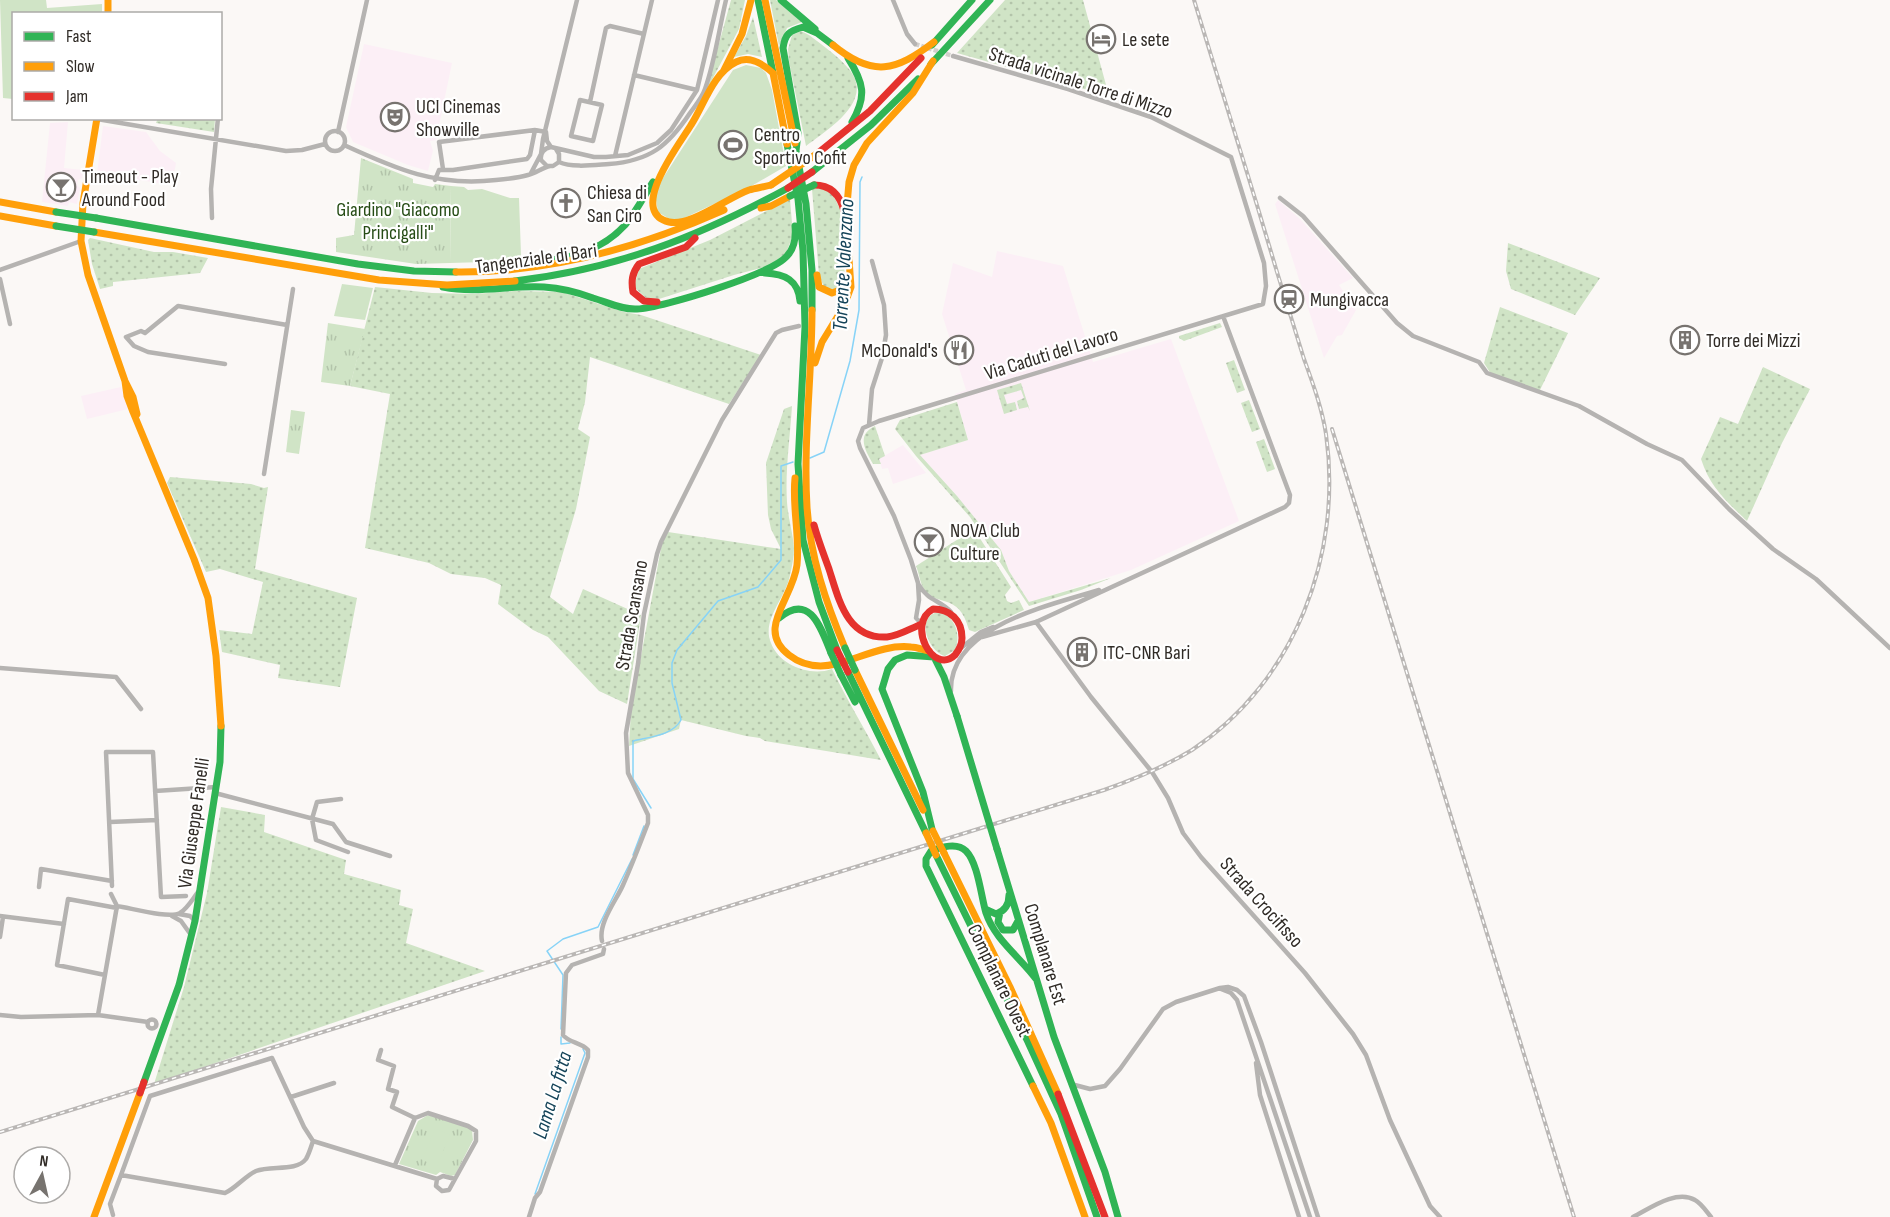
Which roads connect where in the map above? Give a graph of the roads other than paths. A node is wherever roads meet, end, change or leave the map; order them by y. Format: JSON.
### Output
{"nodes":[{"id":1,"x":367,"y":0,"type":"edge"},
{"id":2,"x":577,"y":0,"type":"edge"},
{"id":3,"x":652,"y":0,"type":"edge"},
{"id":4,"x":718,"y":0,"type":"edge"},
{"id":5,"x":726,"y":0,"type":"edge"},
{"id":6,"x":751,"y":0,"type":"edge"},
{"id":7,"x":758,"y":0,"type":"edge"},
{"id":8,"x":765,"y":0,"type":"edge"},
{"id":9,"x":781,"y":0,"type":"edge"},
{"id":10,"x":893,"y":0,"type":"edge"},
{"id":11,"x":972,"y":0,"type":"edge"},
{"id":12,"x":990,"y":0,"type":"edge"},
{"id":13,"x":644,"y":34,"type":"junction"},
{"id":14,"x":819,"y":34,"type":"junction"},
{"id":15,"x":934,"y":42,"type":"junction"},
{"id":16,"x":915,"y":44,"type":"tunnel mouth"},
{"id":17,"x":844,"y":53,"type":"junction"},
{"id":18,"x":952,"y":56,"type":"tunnel mouth"},
{"id":19,"x":933,"y":62,"type":"junction"},
{"id":20,"x":723,"y":72,"type":"junction"},
{"id":21,"x":773,"y":73,"type":"junction"},
{"id":22,"x":634,"y":75,"type":"junction"},
{"id":23,"x":697,"y":90,"type":"junction"},
{"id":24,"x":590,"y":102,"type":"junction"},
{"id":25,"x":97,"y":120,"type":"edge"},
{"id":26,"x":103,"y":120,"type":"edge"},
{"id":27,"x":218,"y":120,"type":"edge"},
{"id":28,"x":536,"y":130,"type":"junction"},
{"id":29,"x":338,"y":132,"type":"junction"},
{"id":30,"x":546,"y":132,"type":"junction"},
{"id":31,"x":843,"y":133,"type":"junction"},
{"id":32,"x":217,"y":139,"type":"junction"},
{"id":33,"x":325,"y":144,"type":"junction"},
{"id":34,"x":344,"y":145,"type":"junction"},
{"id":35,"x":554,"y":148,"type":"junction"},
{"id":36,"x":796,"y":151,"type":"junction"},
{"id":37,"x":542,"y":154,"type":"junction"},
{"id":38,"x":615,"y":156,"type":"junction"},
{"id":39,"x":1231,"y":157,"type":"joint"},
{"id":40,"x":559,"y":162,"type":"junction"},
{"id":41,"x":550,"y":166,"type":"junction"},
{"id":42,"x":443,"y":169,"type":"junction"},
{"id":43,"x":663,"y":169,"type":"junction"},
{"id":44,"x":529,"y":175,"type":"junction"},
{"id":45,"x":435,"y":180,"type":"junction"},
{"id":46,"x":771,"y":185,"type":"junction"},
{"id":47,"x":789,"y":192,"type":"junction"},
{"id":48,"x":798,"y":198,"type":"junction"},
{"id":49,"x":1280,"y":198,"type":"dead end"},
{"id":50,"x":0,"y":202,"type":"edge"},
{"id":51,"x":806,"y":204,"type":"junction"},
{"id":52,"x":0,"y":216,"type":"edge"},
{"id":53,"x":212,"y":218,"type":"dead end"},
{"id":54,"x":846,"y":226,"type":"junction"},
{"id":55,"x":697,"y":236,"type":"junction"},
{"id":56,"x":81,"y":241,"type":"junction"},
{"id":57,"x":872,"y":261,"type":"dead end"},
{"id":58,"x":0,"y":270,"type":"edge"},
{"id":59,"x":434,"y":272,"type":"junction"},
{"id":60,"x":760,"y":273,"type":"junction"},
{"id":61,"x":849,"y":276,"type":"junction"},
{"id":62,"x":0,"y":279,"type":"edge"},
{"id":63,"x":429,"y":284,"type":"junction"},
{"id":64,"x":293,"y":289,"type":"dead end"},
{"id":65,"x":671,"y":300,"type":"junction"},
{"id":66,"x":1223,"y":316,"type":"junction"},
{"id":67,"x":10,"y":324,"type":"dead end"},
{"id":68,"x":287,"y":326,"type":"junction"},
{"id":69,"x":800,"y":326,"type":"junction"},
{"id":70,"x":803,"y":362,"type":"junction"},
{"id":71,"x":225,"y":364,"type":"dead end"},
{"id":72,"x":808,"y":410,"type":"junction"},
{"id":73,"x":869,"y":425,"type":"junction"},
{"id":74,"x":798,"y":464,"type":"junction"},
{"id":75,"x":806,"y":473,"type":"junction"},
{"id":76,"x":264,"y":474,"type":"dead end"},
{"id":77,"x":1122,"y":582,"type":"junction"},
{"id":78,"x":918,"y":583,"type":"junction"},
{"id":79,"x":951,"y":612,"type":"junction"},
{"id":80,"x":919,"y":621,"type":"junction"},
{"id":81,"x":775,"y":622,"type":"junction"},
{"id":82,"x":1036,"y":622,"type":"junction"},
{"id":83,"x":1004,"y":624,"type":"junction"},
{"id":84,"x":982,"y":638,"type":"junction"},
{"id":85,"x":898,"y":647,"type":"junction"},
{"id":86,"x":960,"y":648,"type":"junction"},
{"id":87,"x":1890,"y":648,"type":"edge"},
{"id":88,"x":834,"y":652,"type":"junction"},
{"id":89,"x":932,"y":654,"type":"junction"},
{"id":90,"x":0,"y":668,"type":"edge"},
{"id":91,"x":848,"y":672,"type":"junction"},
{"id":92,"x":951,"y":697,"type":"junction"},
{"id":93,"x":141,"y":709,"type":"dead end"},
{"id":94,"x":216,"y":790,"type":"junction"},
{"id":95,"x":155,"y":791,"type":"junction"},
{"id":96,"x":341,"y":799,"type":"dead end"},
{"id":97,"x":312,"y":819,"type":"junction"},
{"id":98,"x":157,"y":820,"type":"junction"},
{"id":99,"x":110,"y":822,"type":"junction"},
{"id":100,"x":930,"y":831,"type":"junction"},
{"id":101,"x":348,"y":852,"type":"dead end"},
{"id":102,"x":940,"y":854,"type":"junction"},
{"id":103,"x":390,"y":856,"type":"dead end"},
{"id":104,"x":39,"y":887,"type":"dead end"},
{"id":105,"x":200,"y":889,"type":"junction"},
{"id":106,"x":1009,"y":889,"type":"junction"},
{"id":107,"x":111,"y":894,"type":"dead end"},
{"id":108,"x":186,"y":896,"type":"dead end"},
{"id":109,"x":117,"y":907,"type":"junction"},
{"id":110,"x":985,"y":909,"type":"junction"},
{"id":111,"x":1000,"y":912,"type":"junction"},
{"id":112,"x":178,"y":914,"type":"junction"},
{"id":113,"x":169,"y":915,"type":"junction"},
{"id":114,"x":1,"y":916,"type":"edge"},
{"id":115,"x":181,"y":921,"type":"junction"},
{"id":116,"x":195,"y":921,"type":"junction"},
{"id":117,"x":1018,"y":921,"type":"junction"},
{"id":118,"x":64,"y":924,"type":"junction"},
{"id":119,"x":0,"y":937,"type":"edge"},
{"id":120,"x":192,"y":937,"type":"junction"},
{"id":121,"x":602,"y":941,"type":"dead end"},
{"id":122,"x":604,"y":949,"type":"dead end"},
{"id":123,"x":105,"y":975,"type":"junction"},
{"id":124,"x":1036,"y":979,"type":"junction"},
{"id":125,"x":1220,"y":988,"type":"junction"},
{"id":126,"x":0,"y":1015,"type":"edge"},
{"id":127,"x":98,"y":1015,"type":"junction"},
{"id":128,"x":148,"y":1022,"type":"dead end"},
{"id":129,"x":381,"y":1050,"type":"dead end"},
{"id":130,"x":1254,"y":1054,"type":"junction"},
{"id":131,"x":334,"y":1083,"type":"dead end"},
{"id":132,"x":1071,"y":1084,"type":"junction"},
{"id":133,"x":291,"y":1097,"type":"junction"},
{"id":134,"x":415,"y":1118,"type":"junction"},
{"id":135,"x":313,"y":1141,"type":"junction"},
{"id":136,"x":395,"y":1165,"type":"junction"},
{"id":137,"x":120,"y":1175,"type":"junction"},
{"id":138,"x":437,"y":1179,"type":"junction"},
{"id":139,"x":454,"y":1179,"type":"junction"},
{"id":140,"x":113,"y":1215,"type":"dead end"},
{"id":141,"x":94,"y":1217,"type":"edge"},
{"id":142,"x":529,"y":1217,"type":"edge"},
{"id":143,"x":1085,"y":1217,"type":"edge"},
{"id":144,"x":1097,"y":1217,"type":"edge"},
{"id":145,"x":1105,"y":1217,"type":"edge"},
{"id":146,"x":1118,"y":1217,"type":"edge"},
{"id":147,"x":1299,"y":1217,"type":"edge"},
{"id":148,"x":1310,"y":1217,"type":"edge"},
{"id":149,"x":1318,"y":1217,"type":"edge"},
{"id":150,"x":1440,"y":1217,"type":"edge"},
{"id":151,"x":1633,"y":1217,"type":"edge"},
{"id":152,"x":1711,"y":1217,"type":"edge"}],
"edges":[{"from":1,"to":29,"type":"street"},
{"from":2,"to":30,"type":"street"},
{"from":3,"to":13,"type":"street"},
{"from":4,"to":23,"type":"street"},
{"from":5,"to":40,"type":"street"},
{"from":6,"to":20,"type":"main road"},
{"from":7,"to":21,"type":"main road"},
{"from":8,"to":36,"type":"main road"},
{"from":9,"to":14,"type":"main road"},
{"from":10,"to":16,"type":"street"},
{"from":11,"to":15,"type":"main road","name":"Tangenziale di Bari"},
{"from":12,"to":19,"type":"main road","name":"Tangenziale di Bari"},
{"from":13,"to":22,"type":"street"},
{"from":13,"to":24,"type":"street"},
{"from":14,"to":17,"type":"main road"},
{"from":14,"to":36,"type":"main road"},
{"from":15,"to":17,"type":"main road"},
{"from":15,"to":31,"type":"main road","name":"Tangenziale di Bari"},
{"from":17,"to":31,"type":"main road"},
{"from":18,"to":39,"type":"street","name":"Strada vicinale Torre di Mizzo"},
{"from":19,"to":47,"type":"main road","name":"Tangenziale di Bari","bridge":true},
{"from":19,"to":54,"type":"main road"},
{"from":20,"to":21,"type":"main road"},
{"from":20,"to":43,"type":"main road"},
{"from":21,"to":48,"type":"main road"},
{"from":22,"to":23,"type":"street"},
{"from":22,"to":38,"type":"street"},
{"from":23,"to":38,"type":"street"},
{"from":24,"to":24,"type":"street"},
{"from":25,"to":56,"type":"main road","name":"Via Giuseppe Fanelli"},
{"from":26,"to":32,"type":"street"},
{"from":27,"to":32,"type":"street"},
{"from":28,"to":30,"type":"street"},
{"from":28,"to":42,"type":"street"},
{"from":28,"to":42,"type":"street"},
{"from":29,"to":33,"type":"street"},
{"from":29,"to":34,"type":"street"},
{"from":30,"to":35,"type":"street"},
{"from":30,"to":37,"type":"street"},
{"from":31,"to":46,"type":"main road","name":"Tangenziale di Bari","bridge":true},
{"from":32,"to":33,"type":"street"},
{"from":32,"to":53,"type":"street"},
{"from":33,"to":34,"type":"street"},
{"from":34,"to":45,"type":"street"},
{"from":35,"to":37,"type":"street"},
{"from":35,"to":38,"type":"street"},
{"from":35,"to":40,"type":"street"},
{"from":36,"to":51,"type":"main road"},
{"from":37,"to":41,"type":"street"},
{"from":37,"to":44,"type":"street"},
{"from":39,"to":66,"type":"street","name":"Via Caduti del Lavoro"},
{"from":40,"to":41,"type":"street"},
{"from":41,"to":44,"type":"street"},
{"from":42,"to":45,"type":"street"},
{"from":43,"to":46,"type":"main road"},
{"from":43,"to":59,"type":"main road"},
{"from":44,"to":45,"type":"street"},
{"from":46,"to":59,"type":"main road","name":"Tangenziale di Bari"},
{"from":47,"to":54,"type":"main road","bridge":true},
{"from":47,"to":55,"type":"main road","name":"Tangenziale di Bari"},
{"from":48,"to":60,"type":"main road"},
{"from":48,"to":70,"type":"main road"},
{"from":49,"to":87,"type":"street"},
{"from":50,"to":59,"type":"main road","name":"Tangenziale di Bari","bridge":true},
{"from":51,"to":61,"type":"main road"},
{"from":51,"to":72,"type":"main road"},
{"from":52,"to":63,"type":"main road","name":"Tangenziale di Bari","bridge":true},
{"from":54,"to":61,"type":"main road"},
{"from":55,"to":63,"type":"main road","name":"Tangenziale di Bari"},
{"from":55,"to":65,"type":"main road"},
{"from":56,"to":58,"type":"street"},
{"from":56,"to":94,"type":"main road","name":"Via Giuseppe Fanelli"},
{"from":57,"to":73,"type":"street"},
{"from":60,"to":65,"type":"main road"},
{"from":60,"to":69,"type":"main road"},
{"from":61,"to":72,"type":"main road"},
{"from":62,"to":67,"type":"street"},
{"from":63,"to":65,"type":"main road"},
{"from":64,"to":68,"type":"street"},
{"from":66,"to":73,"type":"street","name":"Via Caduti del Lavoro"},
{"from":66,"to":77,"type":"street"},
{"from":68,"to":71,"type":"street"},
{"from":68,"to":76,"type":"street"},
{"from":69,"to":70,"type":"main road"},
{"from":69,"to":121,"type":"street","name":"Strada Scansano"},
{"from":70,"to":74,"type":"main road"},
{"from":72,"to":75,"type":"main road"},
{"from":73,"to":78,"type":"street"},
{"from":74,"to":81,"type":"main road"},
{"from":74,"to":88,"type":"main road"},
{"from":75,"to":80,"type":"main road"},
{"from":75,"to":91,"type":"main road","bridge":true},
{"from":77,"to":82,"type":"street"},
{"from":77,"to":83,"type":"street"},
{"from":78,"to":79,"type":"street"},
{"from":78,"to":80,"type":"street"},
{"from":79,"to":80,"type":"main road"},
{"from":79,"to":86,"type":"main road"},
{"from":80,"to":85,"type":"main road"},
{"from":80,"to":89,"type":"main road"},
{"from":81,"to":85,"type":"main road"},
{"from":81,"to":88,"type":"main road"},
{"from":82,"to":84,"type":"street"},
{"from":82,"to":150,"type":"street","name":"Strada Crocifisso"},
{"from":83,"to":84,"type":"street"},
{"from":83,"to":86,"type":"street"},
{"from":84,"to":92,"type":"street"},
{"from":85,"to":89,"type":"main road"},
{"from":86,"to":89,"type":"main road"},
{"from":88,"to":91,"type":"main road","bridge":true},
{"from":89,"to":92,"type":"main road","name":"Complanare Est"},
{"from":89,"to":100,"type":"main road"},
{"from":90,"to":93,"type":"street"},
{"from":91,"to":100,"type":"main road"},
{"from":91,"to":100,"type":"main road"},
{"from":92,"to":106,"type":"main road","name":"Complanare Est","bridge":true},
{"from":94,"to":95,"type":"street"},
{"from":94,"to":97,"type":"street"},
{"from":94,"to":105,"type":"main road","name":"Via Giuseppe Fanelli"},
{"from":95,"to":98,"type":"street"},
{"from":95,"to":99,"type":"street"},
{"from":96,"to":97,"type":"street"},
{"from":97,"to":101,"type":"street"},
{"from":97,"to":103,"type":"street"},
{"from":98,"to":99,"type":"street"},
{"from":98,"to":108,"type":"street"},
{"from":99,"to":104,"type":"street"},
{"from":100,"to":102,"type":"main road","bridge":true},
{"from":102,"to":144,"type":"main road"},
{"from":102,"to":145,"type":"main road"},
{"from":105,"to":112,"type":"street"},
{"from":105,"to":116,"type":"main road","name":"Via Giuseppe Fanelli"},
{"from":106,"to":111,"type":"main road","name":"Complanare Ovest"},
{"from":106,"to":117,"type":"main road","name":"Complanare Est"},
{"from":107,"to":109,"type":"street"},
{"from":109,"to":113,"type":"street"},
{"from":109,"to":118,"type":"street"},
{"from":109,"to":123,"type":"street"},
{"from":110,"to":111,"type":"main road","name":"Complanare Ovest"},
{"from":110,"to":124,"type":"main road","name":"Complanare Ovest"},
{"from":110,"to":143,"type":"main road","name":"Complanare Ovest"},
{"from":111,"to":117,"type":"main road"},
{"from":112,"to":113,"type":"street"},
{"from":112,"to":116,"type":"street"},
{"from":113,"to":115,"type":"street"},
{"from":114,"to":118,"type":"street"},
{"from":114,"to":119,"type":"street"},
{"from":115,"to":116,"type":"street"},
{"from":115,"to":120,"type":"street"},
{"from":116,"to":120,"type":"main road","name":"Via Giuseppe Fanelli"},
{"from":117,"to":124,"type":"main road","name":"Complanare Est"},
{"from":118,"to":123,"type":"street"},
{"from":120,"to":141,"type":"main road","name":"Via Giuseppe Fanelli","bridge":true},
{"from":122,"to":142,"type":"street"},
{"from":123,"to":127,"type":"street"},
{"from":124,"to":132,"type":"main road","name":"Complanare Est"},
{"from":125,"to":130,"type":"street"},
{"from":125,"to":132,"type":"street"},
{"from":125,"to":149,"type":"street"},
{"from":126,"to":127,"type":"street"},
{"from":127,"to":128,"type":"street"},
{"from":129,"to":134,"type":"street"},
{"from":130,"to":147,"type":"street"},
{"from":130,"to":148,"type":"street"},
{"from":131,"to":133,"type":"street"},
{"from":132,"to":146,"type":"main road","name":"Complanare Est"},
{"from":133,"to":135,"type":"street"},
{"from":133,"to":137,"type":"street"},
{"from":134,"to":136,"type":"street"},
{"from":134,"to":139,"type":"street"},
{"from":135,"to":136,"type":"street"},
{"from":135,"to":137,"type":"street"},
{"from":136,"to":138,"type":"street"},
{"from":137,"to":140,"type":"street"},
{"from":138,"to":139,"type":"street"},
{"from":138,"to":139,"type":"street"},
{"from":151,"to":152,"type":"street"}]}
